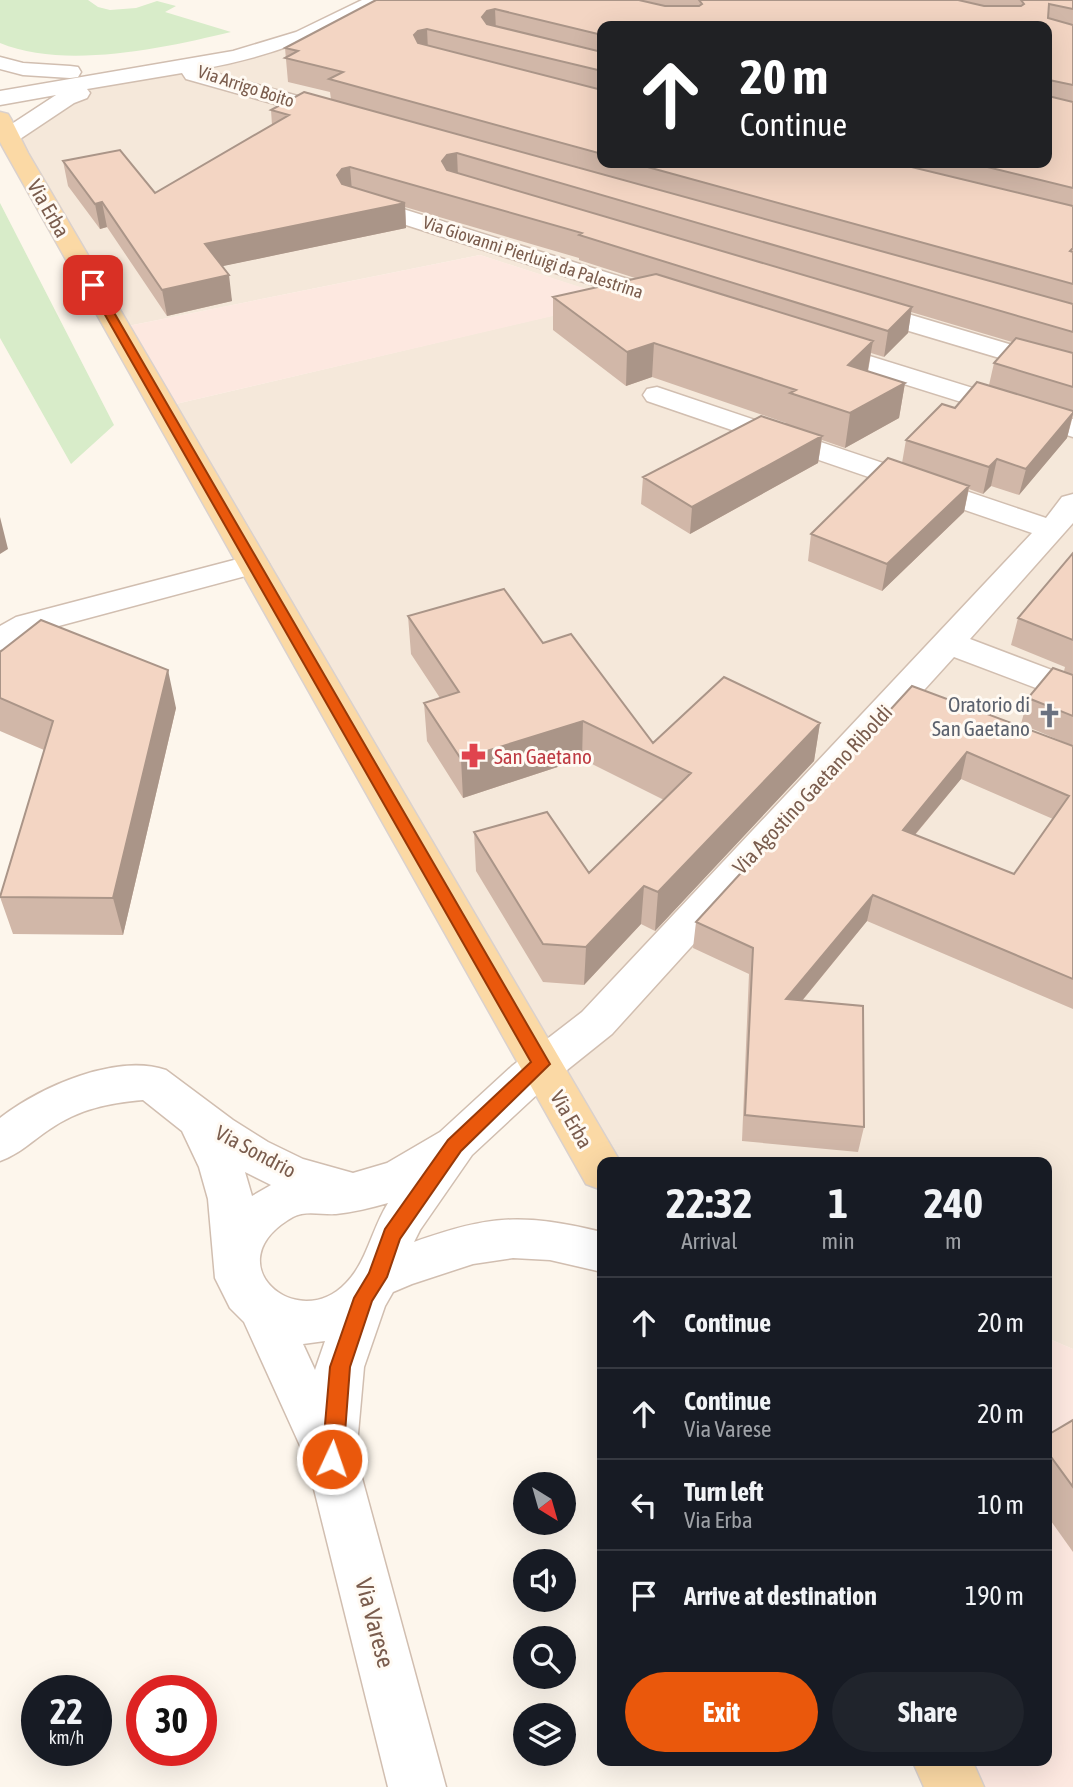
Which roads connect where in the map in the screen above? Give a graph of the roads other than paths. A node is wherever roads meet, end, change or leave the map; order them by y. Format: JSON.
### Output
{"nodes":[{"id":1,"x":378,"y":0,"type":"edge"},
{"id":2,"x":0,"y":64,"type":"edge"},
{"id":3,"x":187,"y":65,"type":"junction"},
{"id":4,"x":152,"y":71,"type":"junction"},
{"id":5,"x":75,"y":73,"type":"junction"},
{"id":6,"x":119,"y":79,"type":"junction"},
{"id":7,"x":0,"y":83,"type":"edge"},
{"id":8,"x":0,"y":98,"type":"edge"},
{"id":9,"x":367,"y":122,"type":"edge"},
{"id":10,"x":7,"y":138,"type":"edge"},
{"id":11,"x":353,"y":201,"type":"edge"},
{"id":12,"x":832,"y":300,"type":"edge"},
{"id":13,"x":682,"y":305,"type":"edge"},
{"id":14,"x":788,"y":338,"type":"edge"},
{"id":15,"x":1073,"y":372,"type":"edge"},
{"id":16,"x":657,"y":395,"type":"dead end"},
{"id":17,"x":1073,"y":428,"type":"edge"},
{"id":18,"x":1063,"y":516,"type":"edge"},
{"id":19,"x":253,"y":564,"type":"junction"},
{"id":20,"x":0,"y":640,"type":"edge"},
{"id":21,"x":948,"y":642,"type":"junction"},
{"id":22,"x":1073,"y":691,"type":"edge"},
{"id":23,"x":902,"y":692,"type":"junction"},
{"id":24,"x":939,"y":707,"type":"edge"},
{"id":25,"x":541,"y":1064,"type":"junction"},
{"id":26,"x":198,"y":1119,"type":"junction"},
{"id":27,"x":0,"y":1143,"type":"edge"},
{"id":28,"x":454,"y":1145,"type":"junction"},
{"id":29,"x":597,"y":1162,"type":"edge"},
{"id":30,"x":356,"y":1191,"type":"junction"},
{"id":31,"x":597,"y":1251,"type":"edge"},
{"id":32,"x":237,"y":1253,"type":"junction"},
{"id":33,"x":370,"y":1287,"type":"junction"},
{"id":34,"x":263,"y":1311,"type":"junction"},
{"id":35,"x":332,"y":1459,"type":"junction"},
{"id":36,"x":943,"y":1766,"type":"edge"},
{"id":37,"x":417,"y":1787,"type":"edge"},
{"id":38,"x":955,"y":1787,"type":"edge"}],
"edges":[{"from":1,"to":3,"type":"street"},
{"from":2,"to":5,"type":"street"},
{"from":3,"to":4,"type":"street"},
{"from":3,"to":9,"type":"street","name":"Via Arrigo Boito"},
{"from":4,"to":5,"type":"street"},
{"from":4,"to":6,"type":"street"},
{"from":5,"to":7,"type":"street"},
{"from":6,"to":8,"type":"street"},
{"from":6,"to":10,"type":"street"},
{"from":10,"to":19,"type":"main road","name":"Via Erba"},
{"from":11,"to":13,"type":"street","name":"Via Giovanni Pierluigi da Palestrina"},
{"from":12,"to":15,"type":"street"},
{"from":14,"to":17,"type":"street"},
{"from":16,"to":18,"type":"street"},
{"from":18,"to":21,"type":"street","name":"Via Agostino Gaetano Riboldi"},
{"from":19,"to":20,"type":"street"},
{"from":19,"to":25,"type":"main road","name":"Via Erba"},
{"from":21,"to":22,"type":"street"},
{"from":21,"to":23,"type":"street","name":"Via Agostino Gaetano Riboldi"},
{"from":23,"to":24,"type":"street"},
{"from":23,"to":25,"type":"street","name":"Via Agostino Gaetano Riboldi"},
{"from":25,"to":28,"type":"street"},
{"from":25,"to":29,"type":"main road","name":"Via Erba"},
{"from":26,"to":27,"type":"street","name":"Via Sondrio"},
{"from":26,"to":30,"type":"street","name":"Via Sondrio"},
{"from":26,"to":32,"type":"street","name":"Via Sondrio"},
{"from":28,"to":30,"type":"street"},
{"from":28,"to":33,"type":"street","name":"Via Varese"},
{"from":30,"to":32,"type":"street"},
{"from":31,"to":33,"type":"street"},
{"from":32,"to":34,"type":"street","name":"Via Sondrio"},
{"from":33,"to":34,"type":"street"},
{"from":33,"to":35,"type":"street","name":"Via Varese"},
{"from":34,"to":35,"type":"street","name":"Via Varese"},
{"from":35,"to":37,"type":"street","name":"Via Varese"},
{"from":36,"to":38,"type":"main road"}]}
